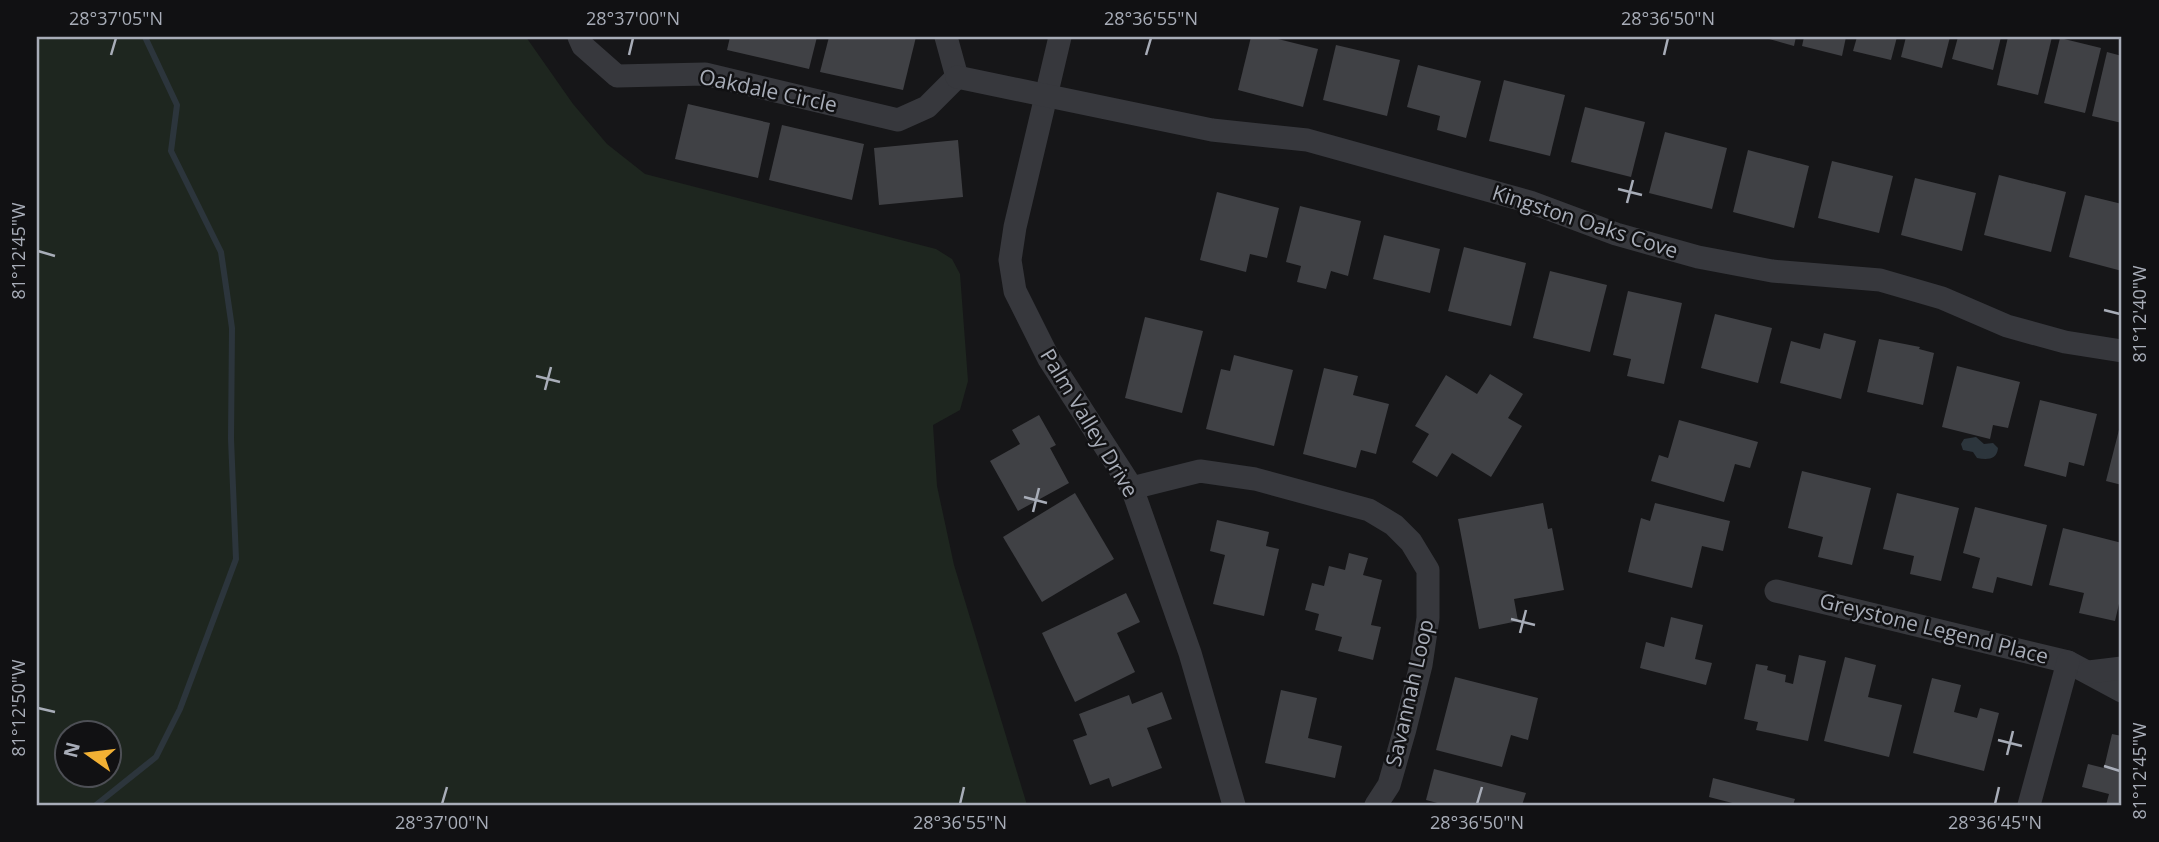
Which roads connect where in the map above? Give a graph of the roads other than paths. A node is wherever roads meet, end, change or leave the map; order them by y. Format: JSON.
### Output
{"nodes":[{"id":1,"x":579,"y":37,"type":"edge"},
{"id":2,"x":946,"y":37,"type":"edge"},
{"id":3,"x":1060,"y":37,"type":"edge"},
{"id":4,"x":957,"y":77,"type":"junction"},
{"id":5,"x":1046,"y":94,"type":"junction"},
{"id":6,"x":2122,"y":351,"type":"edge"},
{"id":7,"x":1132,"y":488,"type":"junction"},
{"id":8,"x":1776,"y":591,"type":"dead end"},
{"id":9,"x":2068,"y":662,"type":"junction"},
{"id":10,"x":2122,"y":668,"type":"edge"},
{"id":11,"x":2089,"y":672,"type":"junction"},
{"id":12,"x":2122,"y":691,"type":"edge"},
{"id":13,"x":1234,"y":805,"type":"edge"},
{"id":14,"x":1376,"y":805,"type":"edge"},
{"id":15,"x":2029,"y":805,"type":"edge"}],
"edges":[{"from":1,"to":4,"type":"street","name":"Oakdale Circle"},
{"from":2,"to":4,"type":"street"},
{"from":3,"to":5,"type":"street","name":"Palm Valley Drive"},
{"from":4,"to":5,"type":"street"},
{"from":5,"to":6,"type":"street","name":"Kingston Oaks Cove"},
{"from":5,"to":7,"type":"street","name":"Palm Valley Drive"},
{"from":7,"to":13,"type":"street","name":"Palm Valley Drive"},
{"from":7,"to":14,"type":"street","name":"Savannah Loop"},
{"from":8,"to":9,"type":"street","name":"Greystone Legend Place"},
{"from":9,"to":11,"type":"street","name":"Greystone Legend Place"},
{"from":9,"to":15,"type":"street"},
{"from":10,"to":11,"type":"street"},
{"from":11,"to":12,"type":"street","name":"Greystone Legend Place"}]}
